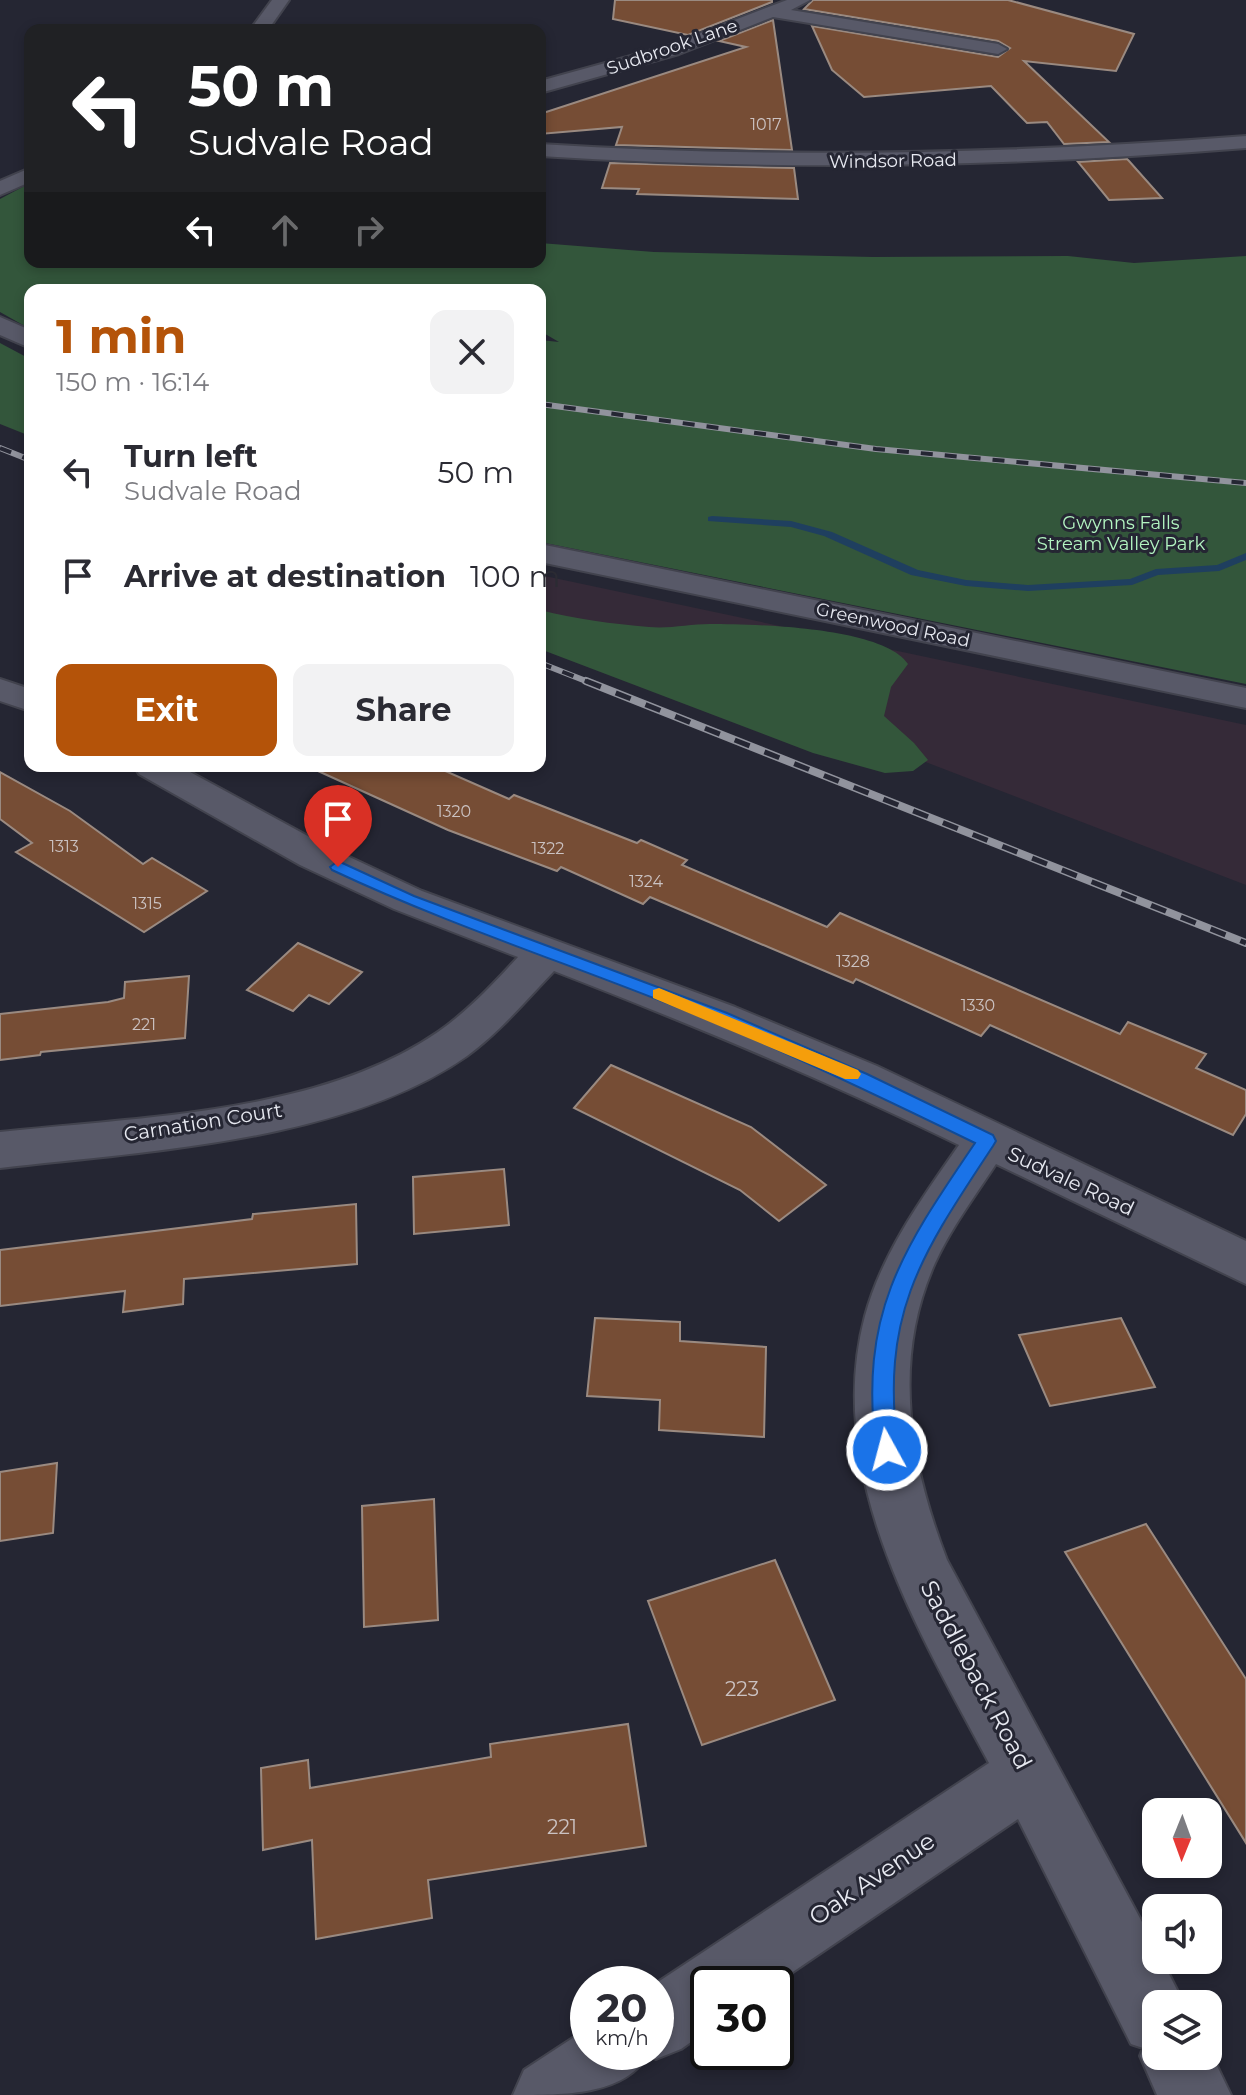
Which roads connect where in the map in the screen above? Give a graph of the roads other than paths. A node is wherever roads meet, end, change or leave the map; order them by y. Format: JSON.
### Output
{"nodes":[{"id":1,"x":281,"y":0,"type":"edge"},
{"id":2,"x":802,"y":0,"type":"edge"},
{"id":3,"x":772,"y":12,"type":"junction"},
{"id":4,"x":263,"y":24,"type":"edge"},
{"id":5,"x":998,"y":49,"type":"dead end"},
{"id":6,"x":546,"y":85,"type":"edge"},
{"id":7,"x":1246,"y":142,"type":"edge"},
{"id":8,"x":546,"y":150,"type":"edge"},
{"id":9,"x":24,"y":167,"type":"edge"},
{"id":10,"x":0,"y":169,"type":"edge"},
{"id":11,"x":24,"y":177,"type":"edge"},
{"id":12,"x":0,"y":189,"type":"edge"},
{"id":13,"x":0,"y":325,"type":"edge"},
{"id":14,"x":24,"y":337,"type":"edge"},
{"id":15,"x":546,"y":554,"type":"edge"},
{"id":16,"x":0,"y":689,"type":"edge"},
{"id":17,"x":1246,"y":698,"type":"edge"},
{"id":18,"x":24,"y":699,"type":"edge"},
{"id":19,"x":163,"y":772,"type":"edge"},
{"id":20,"x":548,"y":951,"type":"junction"},
{"id":21,"x":987,"y":1141,"type":"junction"},
{"id":22,"x":0,"y":1150,"type":"edge"},
{"id":23,"x":1246,"y":1264,"type":"edge"},
{"id":24,"x":1029,"y":1774,"type":"junction"},
{"id":25,"x":742,"y":1966,"type":"edge"},
{"id":26,"x":1142,"y":1992,"type":"edge"},
{"id":27,"x":587,"y":2070,"type":"edge"},
{"id":28,"x":1182,"y":2070,"type":"edge"},
{"id":29,"x":549,"y":2095,"type":"edge"},
{"id":30,"x":1195,"y":2095,"type":"edge"}],
"edges":[{"from":1,"to":4,"type":"street"},
{"from":2,"to":3,"type":"street","name":"Sudbrook Lane"},
{"from":3,"to":5,"type":"street"},
{"from":3,"to":6,"type":"street","name":"Sudbrook Lane"},
{"from":7,"to":8,"type":"street","name":"Windsor Road"},
{"from":9,"to":10,"type":"street"},
{"from":11,"to":12,"type":"street"},
{"from":13,"to":14,"type":"street"},
{"from":15,"to":17,"type":"street","name":"Greenwood Road"},
{"from":16,"to":18,"type":"street"},
{"from":19,"to":20,"type":"street","name":"Sudvale Road"},
{"from":20,"to":21,"type":"street","name":"Sudvale Road"},
{"from":20,"to":22,"type":"street","name":"Carnation Court"},
{"from":21,"to":23,"type":"street","name":"Sudvale Road"},
{"from":21,"to":24,"type":"street","name":"Saddleback Road"},
{"from":24,"to":25,"type":"street","name":"Oak Avenue"},
{"from":24,"to":26,"type":"street","name":"Saddleback Road"},
{"from":27,"to":29,"type":"street"},
{"from":28,"to":30,"type":"street"}]}
